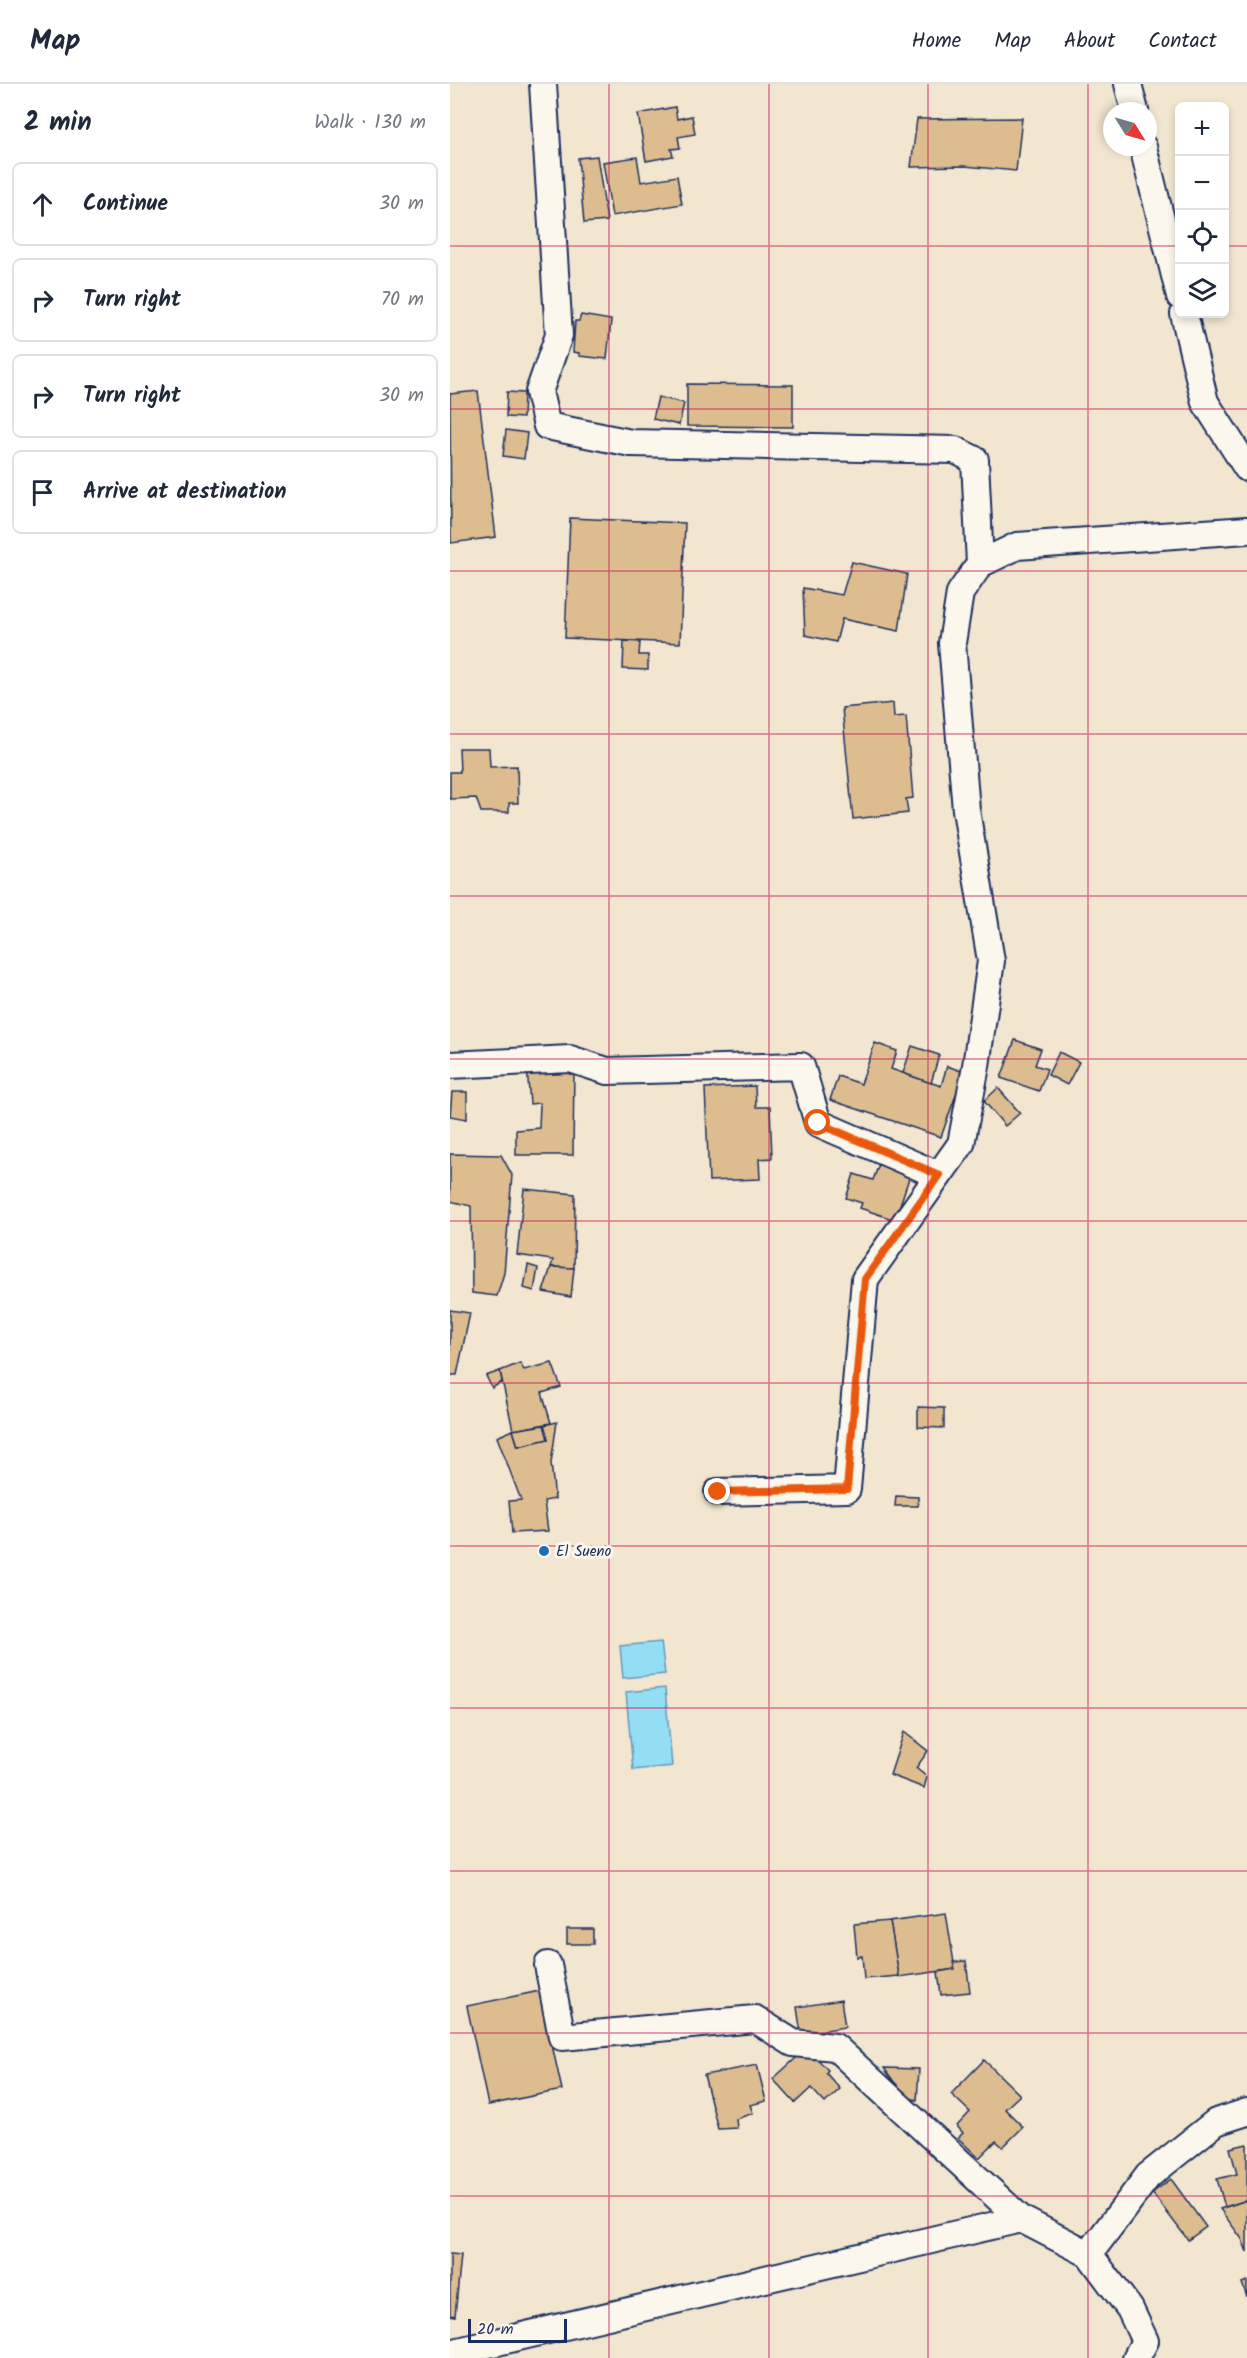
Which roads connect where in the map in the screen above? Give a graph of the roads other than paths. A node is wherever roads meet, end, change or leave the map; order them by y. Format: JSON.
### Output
{"nodes":[{"id":1,"x":543,"y":84,"type":"edge"},
{"id":2,"x":1128,"y":84,"type":"edge"},
{"id":3,"x":1133,"y":102,"type":"edge"},
{"id":4,"x":1145,"y":156,"type":"edge"},
{"id":5,"x":1175,"y":279,"type":"edge"},
{"id":6,"x":1185,"y":318,"type":"edge"},
{"id":7,"x":1247,"y":468,"type":"edge"},
{"id":8,"x":1247,"y":530,"type":"edge"},
{"id":9,"x":980,"y":564,"type":"junction"},
{"id":10,"x":450,"y":1065,"type":"edge"},
{"id":11,"x":939,"y":1175,"type":"junction"},
{"id":12,"x":718,"y":1492,"type":"dead end"},
{"id":13,"x":548,"y":1965,"type":"dead end"},
{"id":14,"x":1247,"y":2112,"type":"edge"},
{"id":15,"x":1021,"y":2219,"type":"junction"},
{"id":16,"x":1089,"y":2254,"type":"junction"},
{"id":17,"x":450,"y":2354,"type":"edge"},
{"id":18,"x":1136,"y":2358,"type":"edge"}],
"edges":[{"from":1,"to":9,"type":"street"},
{"from":2,"to":3,"type":"street"},
{"from":4,"to":5,"type":"street"},
{"from":6,"to":7,"type":"street"},
{"from":8,"to":9,"type":"street"},
{"from":9,"to":11,"type":"street"},
{"from":10,"to":11,"type":"street"},
{"from":11,"to":12,"type":"street"},
{"from":13,"to":15,"type":"street"},
{"from":14,"to":16,"type":"street"},
{"from":15,"to":16,"type":"street"},
{"from":15,"to":17,"type":"street"},
{"from":16,"to":18,"type":"street"}]}
